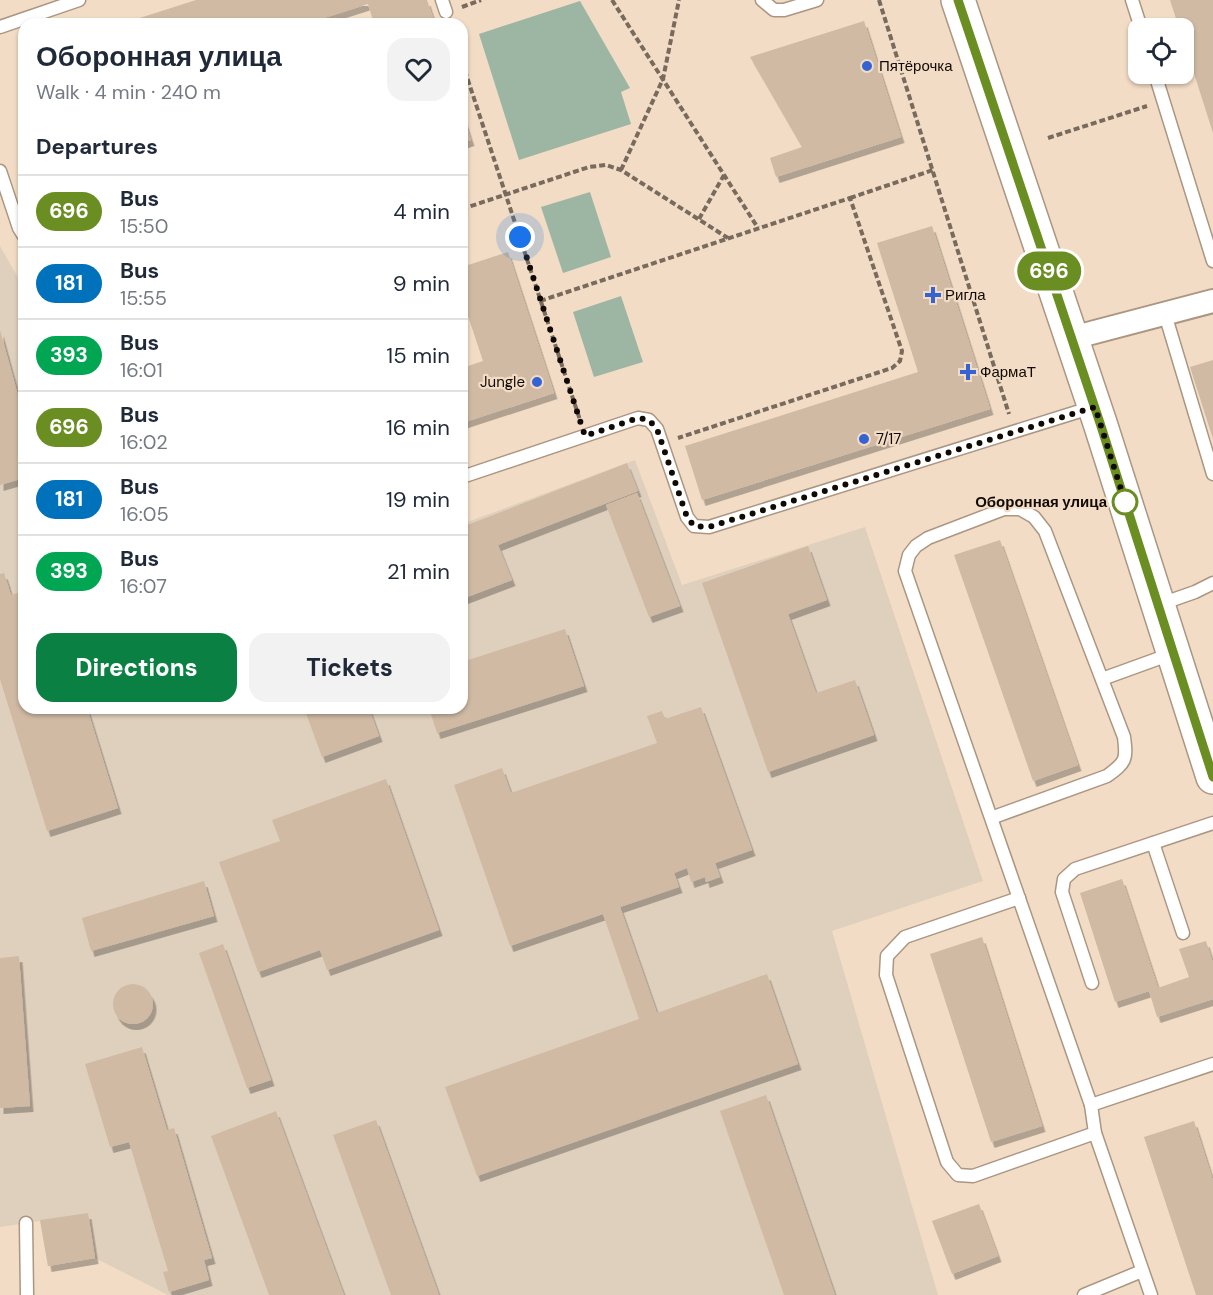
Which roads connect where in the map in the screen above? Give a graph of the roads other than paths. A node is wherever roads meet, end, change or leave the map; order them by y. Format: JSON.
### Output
{"nodes":[{"id":1,"x":79,"y":0,"type":"edge"},
{"id":2,"x":762,"y":0,"type":"edge"},
{"id":3,"x":817,"y":0,"type":"edge"},
{"id":4,"x":958,"y":0,"type":"edge"},
{"id":5,"x":1132,"y":0,"type":"edge"},
{"id":6,"x":26,"y":18,"type":"edge"},
{"id":7,"x":1138,"y":18,"type":"edge"},
{"id":8,"x":18,"y":21,"type":"edge"},
{"id":9,"x":0,"y":27,"type":"edge"},
{"id":10,"x":1158,"y":84,"type":"edge"},
{"id":11,"x":0,"y":171,"type":"edge"},
{"id":12,"x":18,"y":225,"type":"edge"},
{"id":13,"x":1213,"y":261,"type":"edge"},
{"id":14,"x":1213,"y":301,"type":"edge"},
{"id":15,"x":1165,"y":314,"type":"junction"},
{"id":16,"x":1072,"y":338,"type":"junction"},
{"id":17,"x":1095,"y":407,"type":"junction"},
{"id":18,"x":1213,"y":474,"type":"edge"},
{"id":19,"x":468,"y":475,"type":"edge"},
{"id":20,"x":1213,"y":584,"type":"edge"},
{"id":21,"x":1158,"y":605,"type":"junction"},
{"id":22,"x":1173,"y":653,"type":"junction"},
{"id":23,"x":1102,"y":679,"type":"junction"},
{"id":24,"x":1213,"y":777,"type":"edge"},
{"id":25,"x":991,"y":818,"type":"junction"},
{"id":26,"x":1213,"y":823,"type":"edge"},
{"id":27,"x":1153,"y":843,"type":"junction"},
{"id":28,"x":1019,"y":898,"type":"junction"},
{"id":29,"x":1183,"y":933,"type":"dead end"},
{"id":30,"x":1092,"y":983,"type":"dead end"},
{"id":31,"x":1213,"y":1065,"type":"edge"},
{"id":32,"x":1091,"y":1105,"type":"junction"},
{"id":33,"x":1095,"y":1133,"type":"junction"},
{"id":34,"x":26,"y":1223,"type":"dead end"},
{"id":35,"x":1142,"y":1271,"type":"junction"},
{"id":36,"x":27,"y":1295,"type":"edge"},
{"id":37,"x":1084,"y":1295,"type":"edge"},
{"id":38,"x":1151,"y":1295,"type":"edge"}],
"edges":[{"from":1,"to":6,"type":"lane"},
{"from":2,"to":3,"type":"lane"},
{"from":4,"to":16,"type":"main road"},
{"from":5,"to":7,"type":"lane"},
{"from":8,"to":9,"type":"lane"},
{"from":10,"to":13,"type":"lane"},
{"from":11,"to":12,"type":"lane"},
{"from":14,"to":15,"type":"street"},
{"from":15,"to":16,"type":"street"},
{"from":15,"to":18,"type":"lane"},
{"from":16,"to":17,"type":"main road"},
{"from":17,"to":19,"type":"lane"},
{"from":17,"to":21,"type":"main road"},
{"from":20,"to":21,"type":"lane"},
{"from":21,"to":22,"type":"main road"},
{"from":22,"to":23,"type":"lane"},
{"from":22,"to":24,"type":"main road"},
{"from":23,"to":25,"type":"lane"},
{"from":23,"to":25,"type":"lane"},
{"from":25,"to":28,"type":"lane"},
{"from":26,"to":27,"type":"lane"},
{"from":27,"to":29,"type":"lane"},
{"from":27,"to":30,"type":"lane"},
{"from":28,"to":32,"type":"lane"},
{"from":28,"to":33,"type":"lane"},
{"from":31,"to":32,"type":"lane"},
{"from":32,"to":33,"type":"lane"},
{"from":33,"to":35,"type":"lane"},
{"from":34,"to":36,"type":"lane"},
{"from":35,"to":37,"type":"lane"},
{"from":35,"to":38,"type":"lane"}]}
